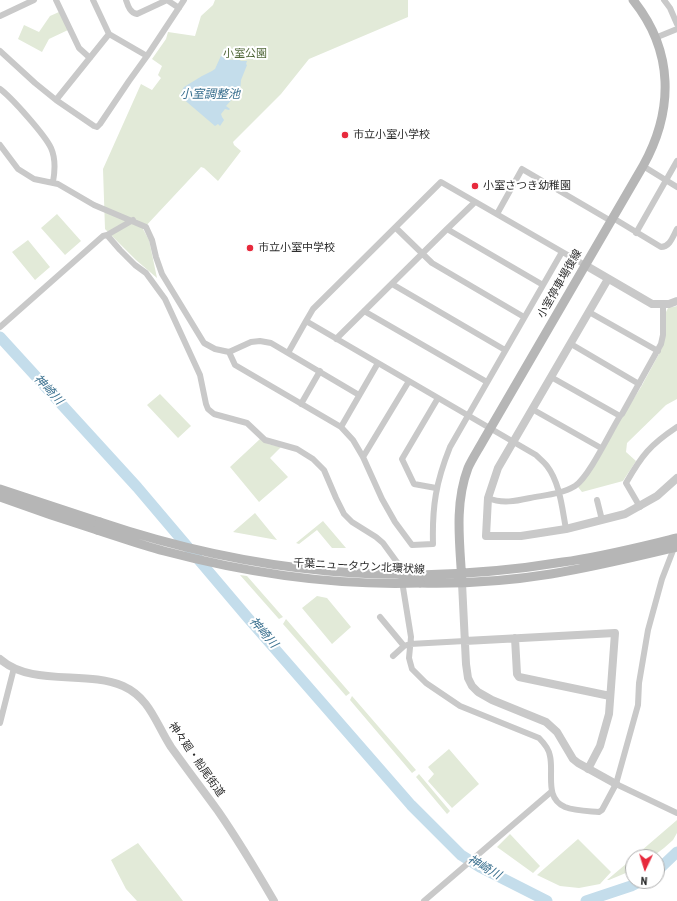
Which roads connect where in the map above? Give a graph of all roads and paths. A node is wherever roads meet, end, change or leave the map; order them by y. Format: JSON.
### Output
{"nodes":[{"id":1,"x":34,"y":0,"type":"edge"},
{"id":2,"x":56,"y":0,"type":"edge"},
{"id":3,"x":93,"y":0,"type":"edge"},
{"id":4,"x":126,"y":0,"type":"edge"},
{"id":5,"x":167,"y":0,"type":"edge"},
{"id":6,"x":184,"y":0,"type":"edge"},
{"id":7,"x":633,"y":0,"type":"edge"},
{"id":8,"x":665,"y":0,"type":"edge"},
{"id":9,"x":179,"y":8,"type":"junction"},
{"id":10,"x":0,"y":16,"type":"edge"},
{"id":11,"x":677,"y":24,"type":"edge"},
{"id":12,"x":677,"y":29,"type":"edge"},
{"id":13,"x":110,"y":34,"type":"junction"},
{"id":14,"x":655,"y":38,"type":"junction"},
{"id":15,"x":0,"y":51,"type":"edge"},
{"id":16,"x":147,"y":56,"type":"junction"},
{"id":17,"x":90,"y":58,"type":"junction"},
{"id":18,"x":0,"y":89,"type":"edge"},
{"id":19,"x":56,"y":100,"type":"junction"},
{"id":20,"x":0,"y":145,"type":"edge"},
{"id":21,"x":677,"y":161,"type":"edge"},
{"id":22,"x":642,"y":166,"type":"junction"},
{"id":23,"x":666,"y":180,"type":"junction"},
{"id":24,"x":53,"y":182,"type":"junction"},
{"id":25,"x":677,"y":187,"type":"edge"},
{"id":26,"x":475,"y":202,"type":"junction"},
{"id":27,"x":497,"y":214,"type":"junction"},
{"id":28,"x":128,"y":218,"type":"junction"},
{"id":29,"x":612,"y":219,"type":"junction"},
{"id":30,"x":396,"y":228,"type":"junction"},
{"id":31,"x":447,"y":229,"type":"junction"},
{"id":32,"x":677,"y":229,"type":"edge"},
{"id":33,"x":636,"y":232,"type":"junction"},
{"id":34,"x":107,"y":235,"type":"junction"},
{"id":35,"x":562,"y":252,"type":"junction"},
{"id":36,"x":422,"y":255,"type":"junction"},
{"id":37,"x":585,"y":265,"type":"junction"},
{"id":38,"x":608,"y":279,"type":"junction"},
{"id":39,"x":392,"y":284,"type":"junction"},
{"id":40,"x":543,"y":285,"type":"junction"},
{"id":41,"x":677,"y":302,"type":"edge"},
{"id":42,"x":663,"y":304,"type":"junction"},
{"id":43,"x":364,"y":312,"type":"junction"},
{"id":44,"x":589,"y":312,"type":"junction"},
{"id":45,"x":524,"y":317,"type":"junction"},
{"id":46,"x":306,"y":321,"type":"junction"},
{"id":47,"x":0,"y":327,"type":"edge"},
{"id":48,"x":336,"y":339,"type":"junction"},
{"id":49,"x":571,"y":344,"type":"junction"},
{"id":50,"x":505,"y":350,"type":"junction"},
{"id":51,"x":658,"y":351,"type":"junction"},
{"id":52,"x":229,"y":352,"type":"junction"},
{"id":53,"x":288,"y":353,"type":"junction"},
{"id":54,"x":378,"y":363,"type":"junction"},
{"id":55,"x":320,"y":371,"type":"junction"},
{"id":56,"x":552,"y":377,"type":"junction"},
{"id":57,"x":409,"y":381,"type":"junction"},
{"id":58,"x":487,"y":382,"type":"junction"},
{"id":59,"x":639,"y":384,"type":"junction"},
{"id":60,"x":359,"y":395,"type":"junction"},
{"id":61,"x":438,"y":398,"type":"junction"},
{"id":62,"x":301,"y":404,"type":"junction"},
{"id":63,"x":532,"y":409,"type":"junction"},
{"id":64,"x":468,"y":415,"type":"junction"},
{"id":65,"x":620,"y":416,"type":"junction"},
{"id":66,"x":341,"y":427,"type":"junction"},
{"id":67,"x":677,"y":427,"type":"edge"},
{"id":68,"x":490,"y":428,"type":"junction"},
{"id":69,"x":513,"y":442,"type":"junction"},
{"id":70,"x":601,"y":448,"type":"junction"},
{"id":71,"x":363,"y":457,"type":"junction"},
{"id":72,"x":677,"y":478,"type":"edge"},
{"id":73,"x":436,"y":488,"type":"junction"},
{"id":74,"x":0,"y":489,"type":"edge"},
{"id":75,"x":559,"y":492,"type":"junction"},
{"id":76,"x":0,"y":497,"type":"edge"},
{"id":77,"x":488,"y":498,"type":"junction"},
{"id":78,"x":597,"y":500,"type":"dead end"},
{"id":79,"x":640,"y":507,"type":"junction"},
{"id":80,"x":602,"y":520,"type":"junction"},
{"id":81,"x":99,"y":526,"type":"junction"},
{"id":82,"x":566,"y":529,"type":"junction"},
{"id":83,"x":677,"y":538,"type":"edge"},
{"id":84,"x":676,"y":547,"type":"edge"},
{"id":85,"x":462,"y":578,"type":"junction"},
{"id":86,"x":380,"y":617,"type":"dead end"},
{"id":87,"x":515,"y":638,"type":"junction"},
{"id":88,"x":465,"y":641,"type":"junction"},
{"id":89,"x":410,"y":644,"type":"junction"},
{"id":90,"x":404,"y":646,"type":"junction"},
{"id":91,"x":393,"y":656,"type":"dead end"},
{"id":92,"x":0,"y":659,"type":"edge"},
{"id":93,"x":14,"y":668,"type":"junction"},
{"id":94,"x":610,"y":696,"type":"junction"},
{"id":95,"x":0,"y":723,"type":"edge"},
{"id":96,"x":588,"y":769,"type":"junction"},
{"id":97,"x":616,"y":784,"type":"junction"},
{"id":98,"x":551,"y":792,"type":"junction"},
{"id":99,"x":677,"y":813,"type":"edge"},
{"id":100,"x":274,"y":901,"type":"edge"},
{"id":101,"x":424,"y":901,"type":"edge"}],
"edges":[{"from":1,"to":10,"type":"street"},
{"from":2,"to":17,"type":"street"},
{"from":3,"to":13,"type":"street"},
{"from":4,"to":5,"type":"street"},
{"from":5,"to":9,"type":"street"},
{"from":6,"to":9,"type":"street"},
{"from":7,"to":14,"type":"main road","name":"小室停車場復線"},
{"from":8,"to":11,"type":"street"},
{"from":9,"to":16,"type":"street"},
{"from":12,"to":14,"type":"street"},
{"from":13,"to":16,"type":"street"},
{"from":13,"to":17,"type":"street"},
{"from":14,"to":22,"type":"main road","name":"小室停車場復線"},
{"from":15,"to":19,"type":"street"},
{"from":16,"to":19,"type":"street"},
{"from":17,"to":19,"type":"street"},
{"from":18,"to":24,"type":"street"},
{"from":20,"to":24,"type":"street"},
{"from":21,"to":23,"type":"street"},
{"from":22,"to":23,"type":"street"},
{"from":22,"to":29,"type":"main road","name":"小室停車場復線"},
{"from":23,"to":25,"type":"street"},
{"from":23,"to":33,"type":"street"},
{"from":24,"to":28,"type":"street"},
{"from":26,"to":27,"type":"street"},
{"from":26,"to":30,"type":"street"},
{"from":26,"to":31,"type":"street"},
{"from":27,"to":29,"type":"street"},
{"from":27,"to":35,"type":"street"},
{"from":28,"to":34,"type":"street"},
{"from":28,"to":52,"type":"street"},
{"from":29,"to":33,"type":"street"},
{"from":29,"to":37,"type":"main road","name":"小室停車場復線"},
{"from":30,"to":36,"type":"street"},
{"from":30,"to":46,"type":"street"},
{"from":31,"to":36,"type":"street"},
{"from":31,"to":40,"type":"street"},
{"from":32,"to":33,"type":"street"},
{"from":34,"to":47,"type":"street"},
{"from":34,"to":89,"type":"street"},
{"from":35,"to":37,"type":"street"},
{"from":35,"to":40,"type":"street"},
{"from":36,"to":39,"type":"street"},
{"from":36,"to":45,"type":"street"},
{"from":37,"to":38,"type":"street"},
{"from":37,"to":68,"type":"main road","name":"小室停車場復線"},
{"from":38,"to":42,"type":"street"},
{"from":38,"to":44,"type":"street"},
{"from":39,"to":43,"type":"street"},
{"from":39,"to":50,"type":"street"},
{"from":40,"to":45,"type":"street"},
{"from":41,"to":42,"type":"street"},
{"from":42,"to":51,"type":"street"},
{"from":43,"to":48,"type":"street"},
{"from":43,"to":58,"type":"street"},
{"from":44,"to":49,"type":"street"},
{"from":44,"to":51,"type":"street"},
{"from":45,"to":50,"type":"street"},
{"from":46,"to":48,"type":"street"},
{"from":46,"to":53,"type":"street"},
{"from":48,"to":54,"type":"street"},
{"from":49,"to":56,"type":"street"},
{"from":49,"to":59,"type":"street"},
{"from":50,"to":58,"type":"street"},
{"from":51,"to":59,"type":"street"},
{"from":52,"to":53,"type":"street"},
{"from":52,"to":62,"type":"street"},
{"from":53,"to":55,"type":"street"},
{"from":54,"to":57,"type":"street"},
{"from":54,"to":60,"type":"street"},
{"from":55,"to":60,"type":"street"},
{"from":55,"to":62,"type":"street"},
{"from":56,"to":63,"type":"street"},
{"from":56,"to":65,"type":"street"},
{"from":57,"to":61,"type":"street"},
{"from":57,"to":71,"type":"street"},
{"from":58,"to":64,"type":"street"},
{"from":59,"to":65,"type":"street"},
{"from":60,"to":66,"type":"street"},
{"from":61,"to":64,"type":"street"},
{"from":61,"to":73,"type":"street"},
{"from":62,"to":66,"type":"street"},
{"from":63,"to":69,"type":"street"},
{"from":63,"to":70,"type":"street"},
{"from":64,"to":68,"type":"street"},
{"from":64,"to":73,"type":"street"},
{"from":65,"to":70,"type":"street"},
{"from":66,"to":71,"type":"street"},
{"from":67,"to":79,"type":"street"},
{"from":68,"to":69,"type":"street"},
{"from":68,"to":85,"type":"main road","name":"小室停車場復線"},
{"from":69,"to":75,"type":"street"},
{"from":69,"to":77,"type":"street"},
{"from":70,"to":75,"type":"street"},
{"from":71,"to":73,"type":"street"},
{"from":72,"to":79,"type":"street"},
{"from":74,"to":81,"type":"main road","name":"千葉ニュータウン北環状線"},
{"from":75,"to":77,"type":"street"},
{"from":75,"to":82,"type":"street"},
{"from":76,"to":81,"type":"main road","name":"千葉ニュータウン北環状線"},
{"from":77,"to":82,"type":"street"},
{"from":78,"to":80,"type":"street"},
{"from":79,"to":80,"type":"street"},
{"from":80,"to":82,"type":"street"},
{"from":81,"to":85,"type":"main road","name":"千葉ニュータウン北環状線","bridge":true},
{"from":83,"to":85,"type":"main road","name":"千葉ニュータウン北環状線"},
{"from":84,"to":85,"type":"main road","name":"千葉ニュータウン北環状線"},
{"from":84,"to":97,"type":"street"},
{"from":85,"to":88,"type":"street"},
{"from":86,"to":90,"type":"street"},
{"from":87,"to":88,"type":"street"},
{"from":87,"to":94,"type":"street"},
{"from":87,"to":94,"type":"street"},
{"from":88,"to":89,"type":"street"},
{"from":88,"to":96,"type":"street"},
{"from":89,"to":90,"type":"street"},
{"from":89,"to":98,"type":"street"},
{"from":90,"to":91,"type":"street"},
{"from":92,"to":93,"type":"street","name":"神々廻・船尾街道"},
{"from":93,"to":95,"type":"street"},
{"from":93,"to":100,"type":"street","name":"神々廻・船尾街道"},
{"from":94,"to":96,"type":"street"},
{"from":96,"to":97,"type":"street"},
{"from":97,"to":98,"type":"street"},
{"from":97,"to":99,"type":"street"},
{"from":98,"to":101,"type":"street"}]}
